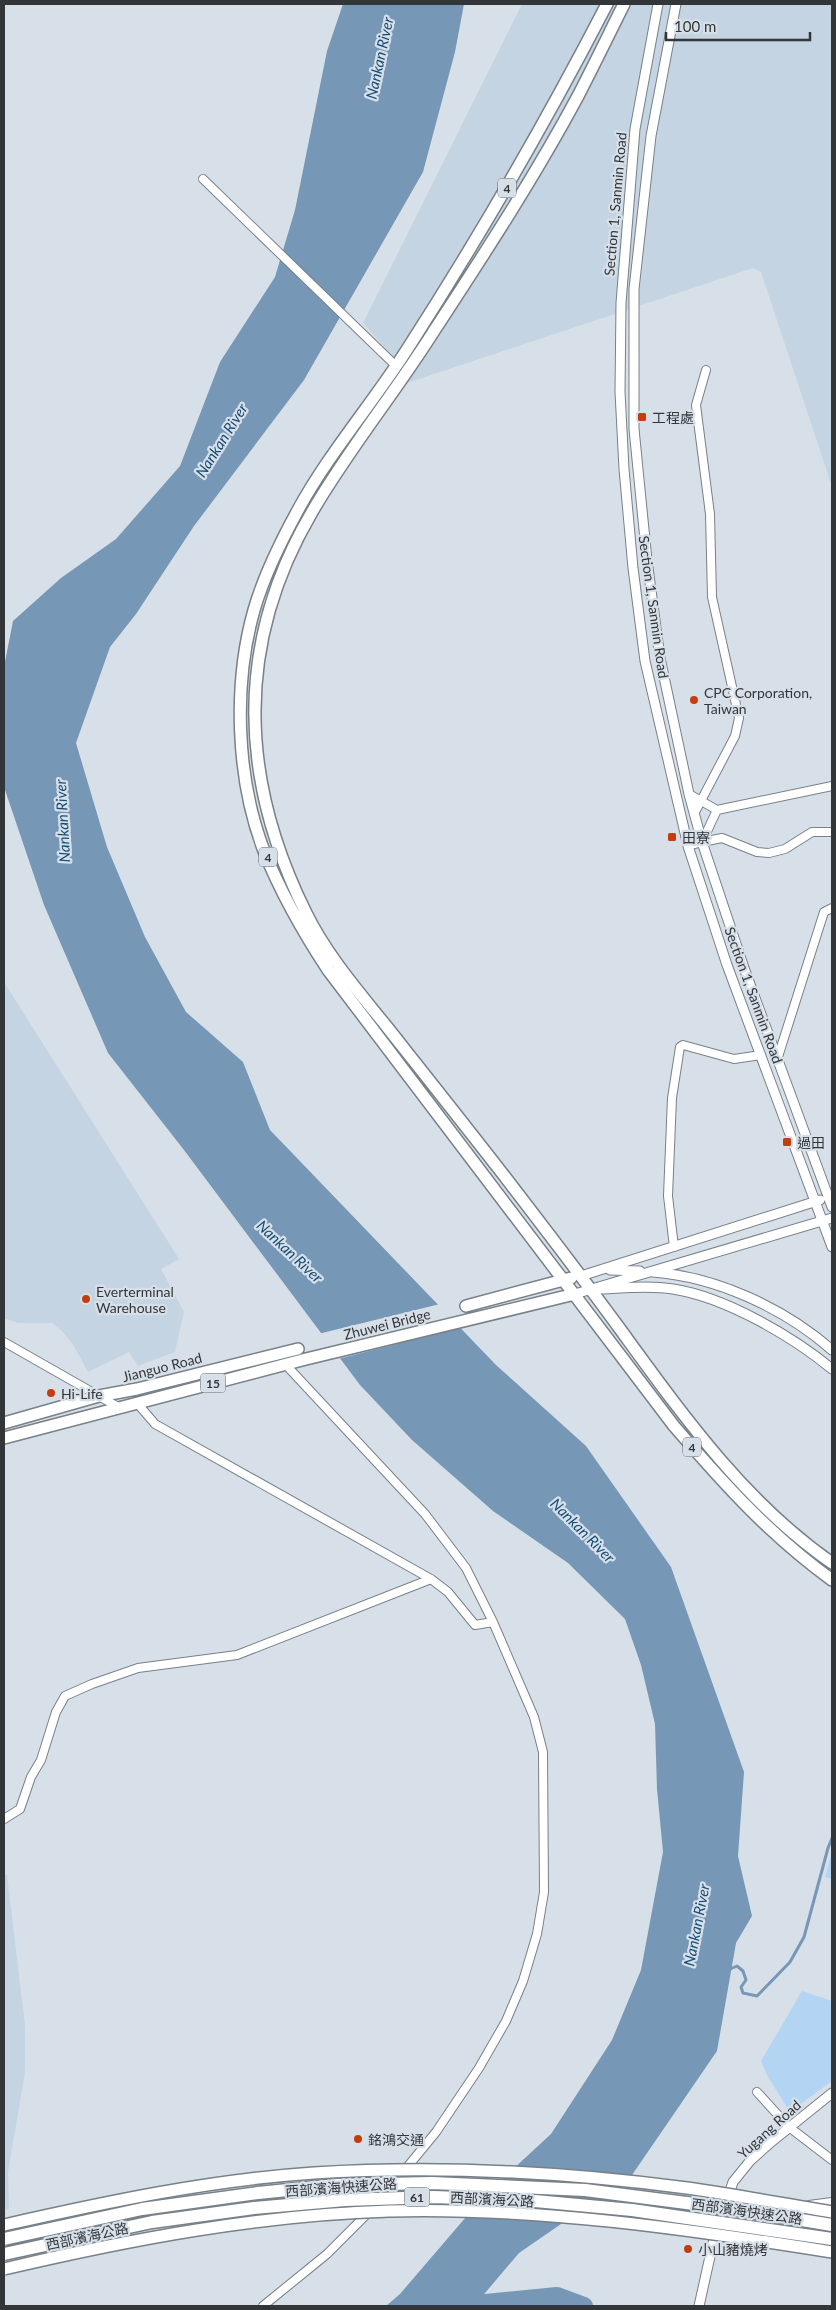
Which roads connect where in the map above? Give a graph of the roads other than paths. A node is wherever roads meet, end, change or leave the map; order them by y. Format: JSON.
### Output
{"nodes":[{"id":1,"x":606,"y":4,"type":"edge"},
{"id":2,"x":624,"y":4,"type":"edge"},
{"id":3,"x":658,"y":4,"type":"edge"},
{"id":4,"x":676,"y":4,"type":"edge"},
{"id":5,"x":202,"y":179,"type":"dead end"},
{"id":6,"x":396,"y":366,"type":"junction"},
{"id":7,"x":706,"y":370,"type":"dead end"},
{"id":8,"x":832,"y":786,"type":"edge"},
{"id":9,"x":689,"y":794,"type":"junction"},
{"id":10,"x":701,"y":801,"type":"junction"},
{"id":11,"x":717,"y":810,"type":"junction"},
{"id":12,"x":694,"y":814,"type":"junction"},
{"id":13,"x":832,"y":832,"type":"edge"},
{"id":14,"x":702,"y":842,"type":"junction"},
{"id":15,"x":688,"y":846,"type":"junction"},
{"id":16,"x":832,"y":908,"type":"edge"},
{"id":17,"x":760,"y":1055,"type":"junction"},
{"id":18,"x":777,"y":1060,"type":"junction"},
{"id":19,"x":830,"y":1198,"type":"edge"},
{"id":20,"x":814,"y":1202,"type":"junction"},
{"id":21,"x":832,"y":1207,"type":"edge"},
{"id":22,"x":832,"y":1218,"type":"edge"},
{"id":23,"x":822,"y":1221,"type":"junction"},
{"id":24,"x":674,"y":1247,"type":"junction"},
{"id":25,"x":832,"y":1247,"type":"edge"},
{"id":26,"x":605,"y":1270,"type":"junction"},
{"id":27,"x":646,"y":1272,"type":"junction"},
{"id":28,"x":581,"y":1276,"type":"junction"},
{"id":29,"x":565,"y":1280,"type":"junction"},
{"id":30,"x":591,"y":1290,"type":"junction"},
{"id":31,"x":575,"y":1294,"type":"junction"},
{"id":32,"x":466,"y":1306,"type":"dead end"},
{"id":33,"x":4,"y":1342,"type":"edge"},
{"id":34,"x":298,"y":1349,"type":"dead end"},
{"id":35,"x":832,"y":1350,"type":"edge"},
{"id":36,"x":306,"y":1359,"type":"joint"},
{"id":37,"x":285,"y":1364,"type":"junction"},
{"id":38,"x":832,"y":1369,"type":"edge"},
{"id":39,"x":99,"y":1396,"type":"junction"},
{"id":40,"x":137,"y":1403,"type":"junction"},
{"id":41,"x":120,"y":1408,"type":"junction"},
{"id":42,"x":4,"y":1423,"type":"edge"},
{"id":43,"x":4,"y":1438,"type":"edge"},
{"id":44,"x":832,"y":1563,"type":"edge"},
{"id":45,"x":431,"y":1579,"type":"junction"},
{"id":46,"x":832,"y":1580,"type":"edge"},
{"id":47,"x":493,"y":1622,"type":"junction"},
{"id":48,"x":4,"y":1819,"type":"edge"},
{"id":49,"x":757,"y":2092,"type":"dead end"},
{"id":50,"x":832,"y":2093,"type":"edge"},
{"id":51,"x":789,"y":2127,"type":"junction"},
{"id":52,"x":832,"y":2160,"type":"edge"},
{"id":53,"x":726,"y":2201,"type":"junction"},
{"id":54,"x":832,"y":2202,"type":"edge"},
{"id":55,"x":832,"y":2212,"type":"edge"},
{"id":56,"x":4,"y":2225,"type":"edge"},
{"id":57,"x":832,"y":2225,"type":"edge"},
{"id":58,"x":719,"y":2226,"type":"junction"},
{"id":59,"x":4,"y":2239,"type":"edge"},
{"id":60,"x":832,"y":2239,"type":"edge"},
{"id":61,"x":832,"y":2253,"type":"edge"},
{"id":62,"x":4,"y":2254,"type":"edge"},
{"id":63,"x":4,"y":2269,"type":"edge"},
{"id":64,"x":263,"y":2306,"type":"edge"},
{"id":65,"x":699,"y":2306,"type":"edge"}],
"edges":[{"from":1,"to":6,"type":"main road","number":"4"},
{"from":2,"to":28,"type":"main road","number":"4"},
{"from":3,"to":15,"type":"street","name":"Section 1, Sanmin Road"},
{"from":4,"to":9,"type":"street","name":"Section 1, Sanmin Road"},
{"from":5,"to":6,"type":"street"},
{"from":6,"to":29,"type":"main road","number":"4"},
{"from":7,"to":10,"type":"street"},
{"from":8,"to":11,"type":"street"},
{"from":9,"to":10,"type":"street"},
{"from":9,"to":12,"type":"street","name":"Section 1, Sanmin Road"},
{"from":10,"to":11,"type":"street"},
{"from":10,"to":12,"type":"street"},
{"from":11,"to":14,"type":"street"},
{"from":12,"to":14,"type":"street","name":"Section 1, Sanmin Road"},
{"from":13,"to":14,"type":"street"},
{"from":14,"to":15,"type":"street"},
{"from":14,"to":18,"type":"street","name":"Section 1, Sanmin Road"},
{"from":15,"to":17,"type":"street","name":"Section 1, Sanmin Road"},
{"from":16,"to":18,"type":"street"},
{"from":17,"to":20,"type":"street","name":"Section 1, Sanmin Road"},
{"from":17,"to":24,"type":"street"},
{"from":18,"to":19,"type":"street","name":"Section 1, Sanmin Road"},
{"from":19,"to":20,"type":"street"},
{"from":19,"to":21,"type":"street","name":"Section 1, Sanmin Road"},
{"from":20,"to":23,"type":"street","name":"Section 1, Sanmin Road"},
{"from":20,"to":24,"type":"street"},
{"from":22,"to":23,"type":"street"},
{"from":23,"to":25,"type":"street","name":"Section 1, Sanmin Road"},
{"from":23,"to":27,"type":"street"},
{"from":24,"to":26,"type":"street"},
{"from":26,"to":27,"type":"street"},
{"from":26,"to":28,"type":"street"},
{"from":27,"to":30,"type":"street"},
{"from":27,"to":35,"type":"street"},
{"from":28,"to":29,"type":"main road"},
{"from":28,"to":30,"type":"main road","number":"4"},
{"from":29,"to":31,"type":"main road","number":"4"},
{"from":29,"to":32,"type":"main road"},
{"from":30,"to":31,"type":"street"},
{"from":30,"to":38,"type":"street"},
{"from":30,"to":44,"type":"main road","number":"4"},
{"from":31,"to":36,"type":"main road","name":"Zhuwei Bridge","number":"15"},
{"from":31,"to":46,"type":"main road","number":"4"},
{"from":33,"to":39,"type":"street"},
{"from":34,"to":39,"type":"main road","name":"Jianguo Road","number":"15"},
{"from":36,"to":37,"type":"main road","name":"Jianguo Road","number":"15"},
{"from":37,"to":40,"type":"main road","name":"Jianguo Road","number":"15"},
{"from":37,"to":47,"type":"street"},
{"from":39,"to":41,"type":"street"},
{"from":39,"to":42,"type":"main road","name":"Jianguo Road","number":"15"},
{"from":40,"to":41,"type":"main road","name":"Jianguo Road","number":"15"},
{"from":40,"to":45,"type":"street"},
{"from":41,"to":43,"type":"main road","name":"Jianguo Road","number":"15"},
{"from":45,"to":47,"type":"street"},
{"from":45,"to":48,"type":"street"},
{"from":47,"to":64,"type":"street"},
{"from":49,"to":51,"type":"street"},
{"from":50,"to":51,"type":"street","name":"Yugang Road"},
{"from":51,"to":52,"type":"street"},
{"from":51,"to":53,"type":"street","name":"Yugang Road"},
{"from":53,"to":54,"type":"street"},
{"from":53,"to":58,"type":"street","name":"Yugang Road"},
{"from":55,"to":56,"type":"main road","name":"西部濱海公路","number":"61","bridge":true},
{"from":57,"to":59,"type":"highway","name":"西部濱海快速公路","number":"61","bridge":true},
{"from":58,"to":61,"type":"street"},
{"from":58,"to":65,"type":"street","name":"Yugang Road"},
{"from":60,"to":62,"type":"highway","name":"西部濱海快速公路","number":"61","bridge":true},
{"from":61,"to":63,"type":"main road","name":"西部濱海公路","number":"61","bridge":true}]}
